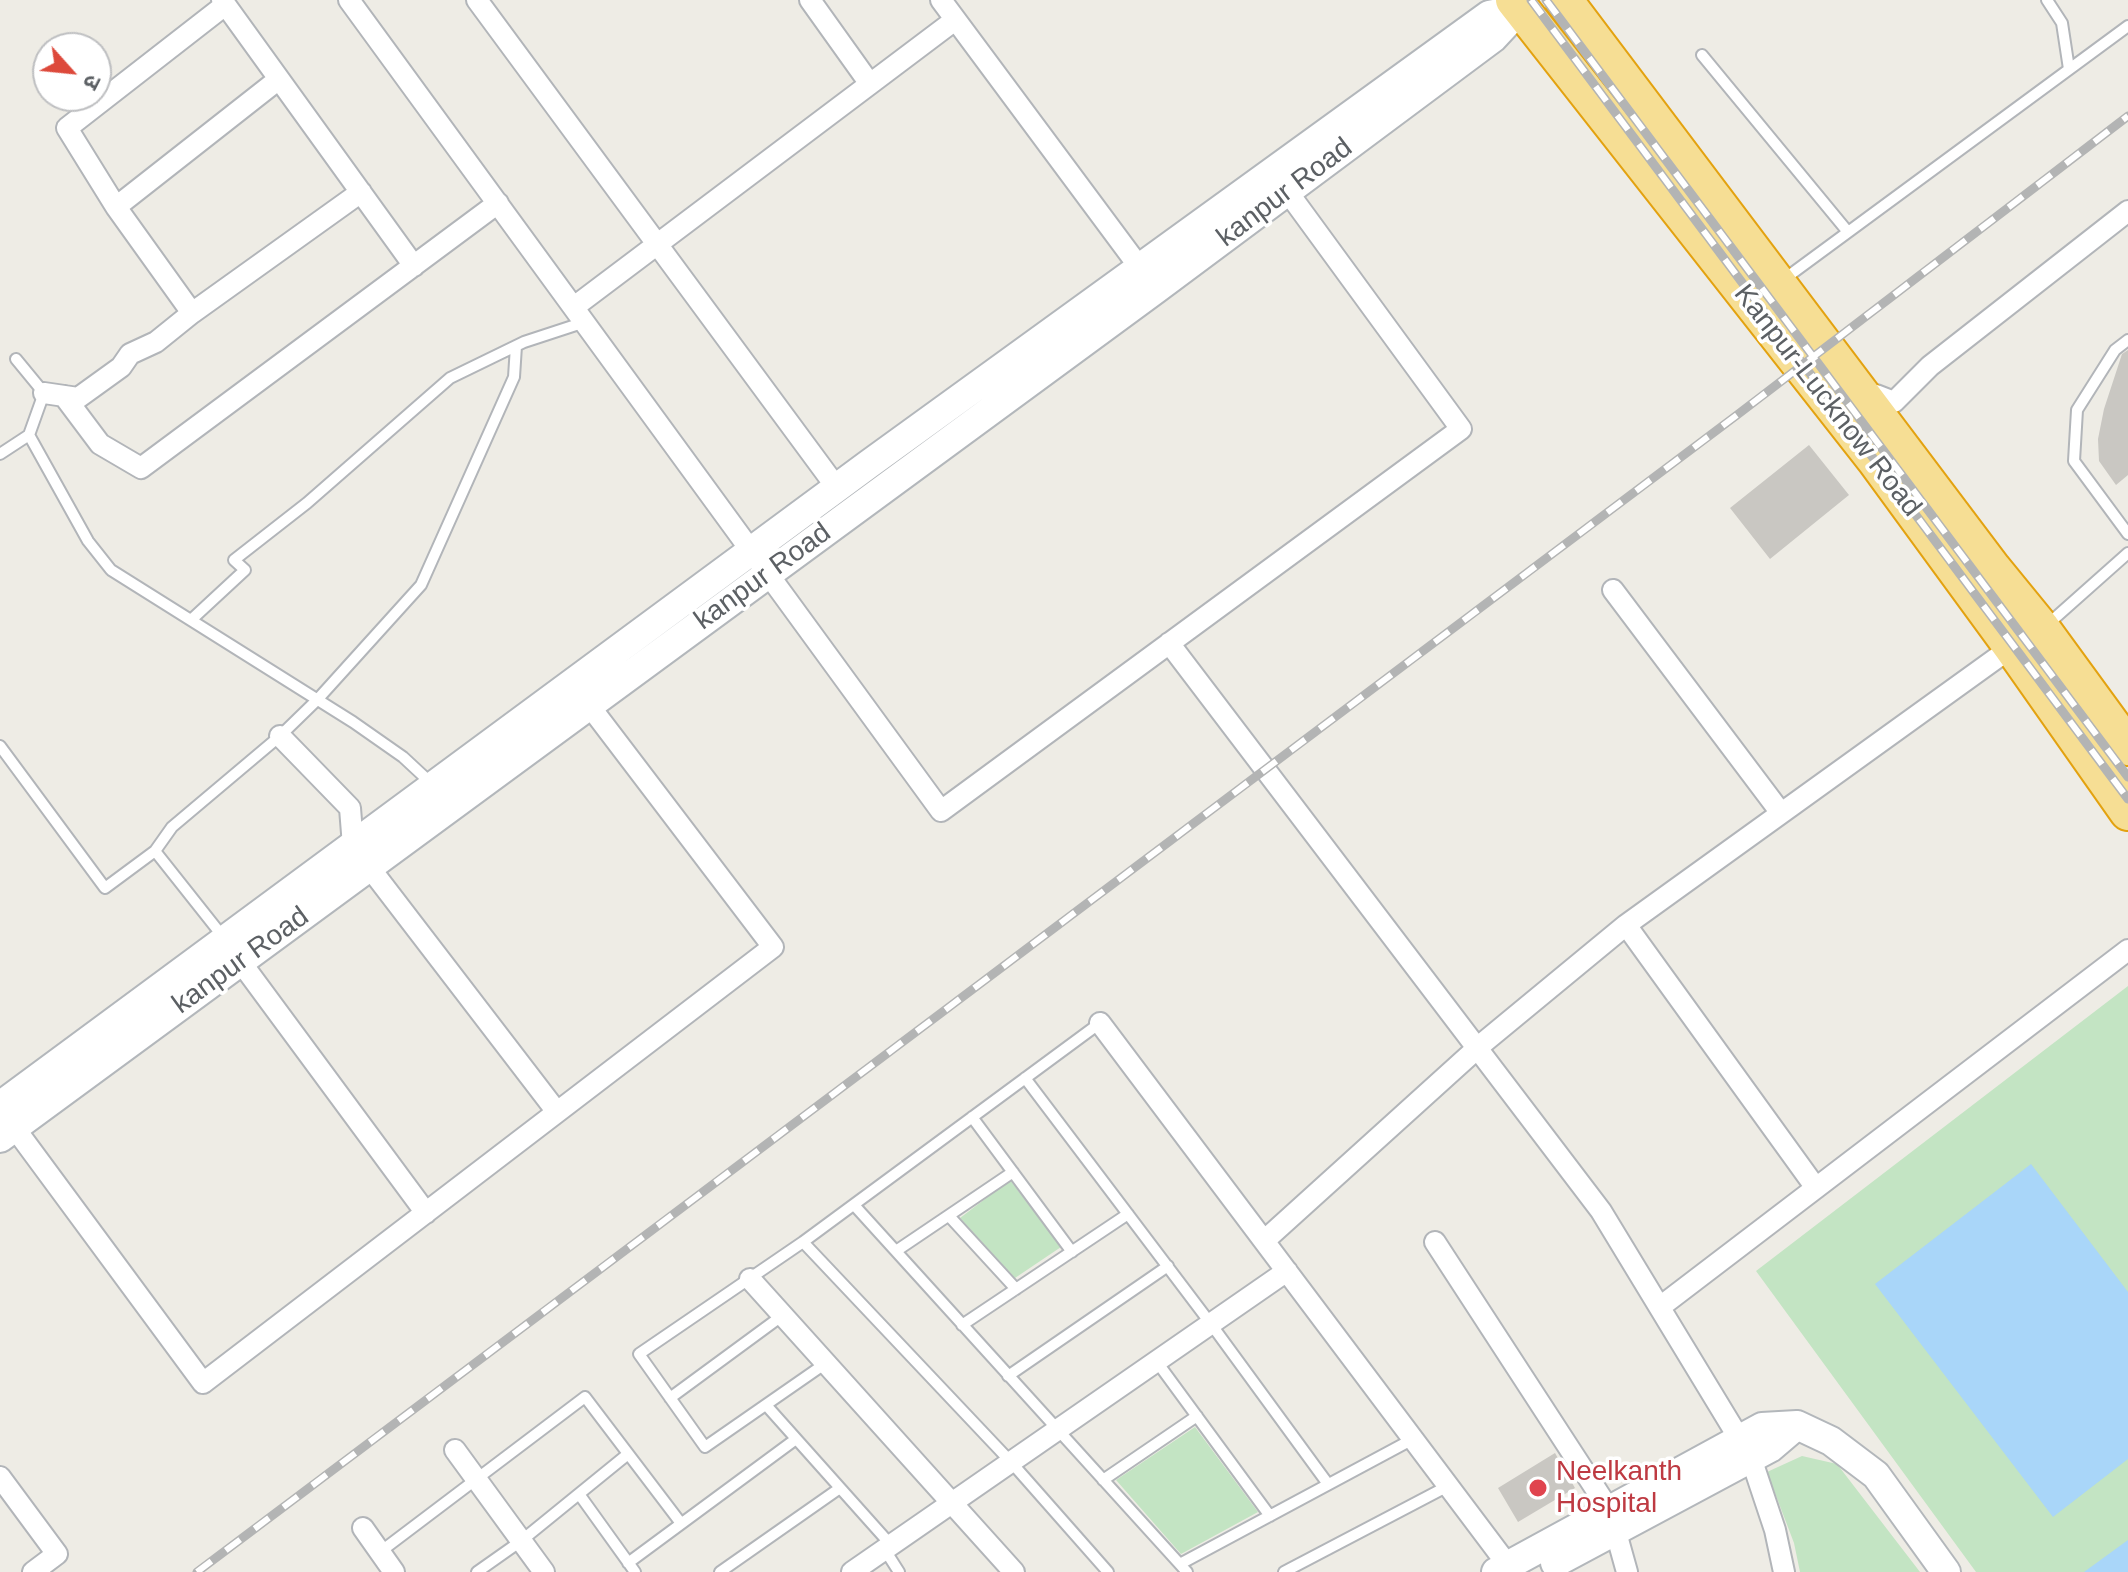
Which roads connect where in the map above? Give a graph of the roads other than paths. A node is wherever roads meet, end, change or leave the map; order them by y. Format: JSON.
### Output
{"nodes":[{"id":1,"x":349,"y":0,"type":"edge"},
{"id":2,"x":477,"y":0,"type":"edge"},
{"id":3,"x":810,"y":0,"type":"edge"},
{"id":4,"x":941,"y":0,"type":"edge"},
{"id":5,"x":1564,"y":0,"type":"edge"},
{"id":6,"x":2047,"y":0,"type":"edge"},
{"id":7,"x":224,"y":2,"type":"edge"},
{"id":8,"x":1517,"y":4,"type":"edge"},
{"id":9,"x":955,"y":20,"type":"junction"},
{"id":10,"x":2128,"y":26,"type":"edge"},
{"id":11,"x":1702,"y":55,"type":"dead end"},
{"id":12,"x":2069,"y":69,"type":"junction"},
{"id":13,"x":279,"y":79,"type":"junction"},
{"id":14,"x":870,"y":84,"type":"junction"},
{"id":15,"x":1287,"y":191,"type":"junction"},
{"id":16,"x":361,"y":192,"type":"junction"},
{"id":17,"x":498,"y":203,"type":"junction"},
{"id":18,"x":116,"y":207,"type":"junction"},
{"id":19,"x":2128,"y":211,"type":"edge"},
{"id":20,"x":1848,"y":232,"type":"junction"},
{"id":21,"x":657,"y":244,"type":"junction"},
{"id":22,"x":414,"y":266,"type":"junction"},
{"id":23,"x":1148,"y":278,"type":"junction"},
{"id":24,"x":1778,"y":284,"type":"junction"},
{"id":25,"x":192,"y":313,"type":"junction"},
{"id":26,"x":580,"y":314,"type":"junction"},
{"id":27,"x":2128,"y":340,"type":"edge"},
{"id":28,"x":516,"y":346,"type":"junction"},
{"id":29,"x":16,"y":359,"type":"dead end"},
{"id":30,"x":54,"y":395,"type":"junction"},
{"id":31,"x":1866,"y":400,"type":"junction"},
{"id":32,"x":29,"y":435,"type":"junction"},
{"id":33,"x":0,"y":454,"type":"edge"},
{"id":34,"x":837,"y":488,"type":"junction"},
{"id":35,"x":2128,"y":534,"type":"edge"},
{"id":36,"x":753,"y":550,"type":"junction"},
{"id":37,"x":2128,"y":553,"type":"edge"},
{"id":38,"x":769,"y":573,"type":"junction"},
{"id":39,"x":1613,"y":590,"type":"dead end"},
{"id":40,"x":191,"y":620,"type":"junction"},
{"id":41,"x":2027,"y":638,"type":"junction"},
{"id":42,"x":1169,"y":643,"type":"junction"},
{"id":43,"x":581,"y":694,"type":"junction"},
{"id":44,"x":317,"y":700,"type":"junction"},
{"id":45,"x":280,"y":736,"type":"junction"},
{"id":46,"x":0,"y":746,"type":"edge"},
{"id":47,"x":2128,"y":747,"type":"edge"},
{"id":48,"x":434,"y":786,"type":"junction"},
{"id":49,"x":2128,"y":812,"type":"edge"},
{"id":50,"x":1781,"y":813,"type":"junction"},
{"id":51,"x":155,"y":851,"type":"junction"},
{"id":52,"x":361,"y":856,"type":"junction"},
{"id":53,"x":1626,"y":925,"type":"junction"},
{"id":54,"x":2128,"y":950,"type":"edge"},
{"id":55,"x":233,"y":951,"type":"junction"},
{"id":56,"x":1100,"y":1023,"type":"joint"},
{"id":57,"x":1478,"y":1049,"type":"junction"},
{"id":58,"x":1025,"y":1078,"type":"junction"},
{"id":59,"x":557,"y":1112,"type":"junction"},
{"id":60,"x":972,"y":1117,"type":"junction"},
{"id":61,"x":4,"y":1120,"type":"edge"},
{"id":62,"x":1013,"y":1172,"type":"junction"},
{"id":63,"x":1816,"y":1188,"type":"junction"},
{"id":64,"x":854,"y":1205,"type":"junction"},
{"id":65,"x":426,"y":1213,"type":"junction"},
{"id":66,"x":1128,"y":1214,"type":"junction"},
{"id":67,"x":949,"y":1216,"type":"junction"},
{"id":68,"x":1264,"y":1241,"type":"junction"},
{"id":69,"x":803,"y":1242,"type":"junction"},
{"id":70,"x":1435,"y":1242,"type":"dead end"},
{"id":71,"x":896,"y":1251,"type":"junction"},
{"id":72,"x":1072,"y":1252,"type":"junction"},
{"id":73,"x":1168,"y":1266,"type":"junction"},
{"id":74,"x":1287,"y":1271,"type":"junction"},
{"id":75,"x":750,"y":1279,"type":"junction"},
{"id":76,"x":1016,"y":1289,"type":"junction"},
{"id":77,"x":1660,"y":1307,"type":"junction"},
{"id":78,"x":783,"y":1315,"type":"junction"},
{"id":79,"x":1211,"y":1324,"type":"junction"},
{"id":80,"x":962,"y":1325,"type":"junction"},
{"id":81,"x":1157,"y":1362,"type":"junction"},
{"id":82,"x":826,"y":1363,"type":"junction"},
{"id":83,"x":1008,"y":1376,"type":"junction"},
{"id":84,"x":670,"y":1398,"type":"junction"},
{"id":85,"x":766,"y":1405,"type":"junction"},
{"id":86,"x":1197,"y":1416,"type":"junction"},
{"id":87,"x":1057,"y":1431,"type":"junction"},
{"id":88,"x":796,"y":1439,"type":"junction"},
{"id":89,"x":1413,"y":1439,"type":"junction"},
{"id":90,"x":1746,"y":1449,"type":"junction"},
{"id":91,"x":455,"y":1450,"type":"dead end"},
{"id":92,"x":628,"y":1454,"type":"junction"},
{"id":93,"x":1011,"y":1462,"type":"junction"},
{"id":94,"x":0,"y":1477,"type":"edge"},
{"id":95,"x":476,"y":1479,"type":"junction"},
{"id":96,"x":1103,"y":1480,"type":"junction"},
{"id":97,"x":1328,"y":1484,"type":"junction"},
{"id":98,"x":1448,"y":1486,"type":"junction"},
{"id":99,"x":840,"y":1488,"type":"junction"},
{"id":100,"x":579,"y":1494,"type":"junction"},
{"id":101,"x":952,"y":1503,"type":"junction"},
{"id":102,"x":1270,"y":1516,"type":"junction"},
{"id":103,"x":1613,"y":1520,"type":"junction"},
{"id":104,"x":680,"y":1522,"type":"junction"},
{"id":105,"x":363,"y":1528,"type":"dead end"},
{"id":106,"x":521,"y":1541,"type":"junction"},
{"id":107,"x":888,"y":1548,"type":"junction"},
{"id":108,"x":380,"y":1552,"type":"junction"},
{"id":109,"x":631,"y":1567,"type":"edge"},
{"id":110,"x":1184,"y":1568,"type":"edge"},
{"id":111,"x":1506,"y":1570,"type":"edge"},
{"id":112,"x":33,"y":1572,"type":"edge"},
{"id":113,"x":394,"y":1572,"type":"edge"},
{"id":114,"x":477,"y":1572,"type":"edge"},
{"id":115,"x":544,"y":1572,"type":"edge"},
{"id":116,"x":720,"y":1572,"type":"edge"},
{"id":117,"x":852,"y":1572,"type":"edge"},
{"id":118,"x":899,"y":1572,"type":"edge"},
{"id":119,"x":1014,"y":1572,"type":"edge"},
{"id":120,"x":1108,"y":1572,"type":"edge"},
{"id":121,"x":1284,"y":1572,"type":"edge"},
{"id":122,"x":1537,"y":1572,"type":"edge"},
{"id":123,"x":1627,"y":1572,"type":"edge"},
{"id":124,"x":1784,"y":1572,"type":"edge"},
{"id":125,"x":1946,"y":1572,"type":"edge"}],
"edges":[{"from":1,"to":17,"type":"street"},
{"from":2,"to":21,"type":"street"},
{"from":3,"to":14,"type":"street"},
{"from":4,"to":9,"type":"street"},
{"from":5,"to":24,"type":"highway","name":"Kanpur-Lucknow Road"},
{"from":6,"to":12,"type":"lane"},
{"from":7,"to":13,"type":"street"},
{"from":7,"to":18,"type":"street"},
{"from":8,"to":15,"type":"street","name":"kanpur Road"},
{"from":8,"to":23,"type":"street"},
{"from":8,"to":41,"type":"highway","name":"Kanpur-Lucknow Road"},
{"from":9,"to":14,"type":"street"},
{"from":9,"to":23,"type":"street"},
{"from":10,"to":12,"type":"lane"},
{"from":11,"to":20,"type":"lane"},
{"from":12,"to":20,"type":"lane"},
{"from":13,"to":16,"type":"street"},
{"from":13,"to":18,"type":"street"},
{"from":14,"to":21,"type":"street"},
{"from":15,"to":23,"type":"street","name":"kanpur Road"},
{"from":15,"to":42,"type":"street"},
{"from":16,"to":22,"type":"street"},
{"from":16,"to":25,"type":"street"},
{"from":17,"to":22,"type":"street"},
{"from":17,"to":26,"type":"street"},
{"from":18,"to":25,"type":"street"},
{"from":19,"to":31,"type":"street"},
{"from":20,"to":24,"type":"lane"},
{"from":21,"to":26,"type":"street"},
{"from":21,"to":34,"type":"street"},
{"from":22,"to":30,"type":"street"},
{"from":23,"to":34,"type":"street"},
{"from":23,"to":38,"type":"street","name":"kanpur Road"},
{"from":24,"to":31,"type":"highway","name":"Kanpur-Lucknow Road"},
{"from":25,"to":30,"type":"street"},
{"from":26,"to":28,"type":"lane"},
{"from":26,"to":36,"type":"street"},
{"from":27,"to":35,"type":"lane"},
{"from":28,"to":40,"type":"lane"},
{"from":28,"to":44,"type":"lane"},
{"from":29,"to":30,"type":"lane"},
{"from":30,"to":32,"type":"lane"},
{"from":31,"to":41,"type":"highway","name":"Kanpur-Lucknow Road"},
{"from":32,"to":33,"type":"lane"},
{"from":32,"to":40,"type":"lane"},
{"from":34,"to":36,"type":"street"},
{"from":36,"to":38,"type":"street"},
{"from":36,"to":43,"type":"street"},
{"from":37,"to":41,"type":"lane"},
{"from":38,"to":42,"type":"street"},
{"from":38,"to":43,"type":"street","name":"kanpur Road"},
{"from":39,"to":50,"type":"street"},
{"from":40,"to":44,"type":"lane"},
{"from":41,"to":47,"type":"highway","name":"Kanpur-Lucknow Road"},
{"from":41,"to":49,"type":"highway","name":"Kanpur-Lucknow Road"},
{"from":41,"to":50,"type":"street"},
{"from":42,"to":57,"type":"street"},
{"from":43,"to":48,"type":"street"},
{"from":43,"to":52,"type":"street","name":"kanpur Road"},
{"from":43,"to":59,"type":"street"},
{"from":44,"to":45,"type":"lane"},
{"from":44,"to":48,"type":"lane"},
{"from":45,"to":51,"type":"lane"},
{"from":45,"to":52,"type":"street"},
{"from":46,"to":51,"type":"lane"},
{"from":48,"to":52,"type":"street"},
{"from":50,"to":53,"type":"street"},
{"from":51,"to":55,"type":"lane"},
{"from":52,"to":55,"type":"street","name":"kanpur Road"},
{"from":52,"to":59,"type":"street"},
{"from":53,"to":57,"type":"street"},
{"from":53,"to":63,"type":"street"},
{"from":54,"to":63,"type":"street"},
{"from":55,"to":61,"type":"street","name":"kanpur Road"},
{"from":55,"to":65,"type":"street"},
{"from":56,"to":58,"type":"lane"},
{"from":56,"to":68,"type":"street"},
{"from":57,"to":68,"type":"street"},
{"from":57,"to":77,"type":"street"},
{"from":58,"to":60,"type":"lane"},
{"from":58,"to":66,"type":"lane"},
{"from":59,"to":65,"type":"street"},
{"from":60,"to":62,"type":"lane"},
{"from":60,"to":64,"type":"lane"},
{"from":61,"to":65,"type":"street"},
{"from":62,"to":67,"type":"lane"},
{"from":62,"to":72,"type":"lane"},
{"from":63,"to":77,"type":"street"},
{"from":64,"to":69,"type":"lane"},
{"from":64,"to":71,"type":"lane"},
{"from":66,"to":72,"type":"lane"},
{"from":66,"to":73,"type":"lane"},
{"from":67,"to":71,"type":"lane"},
{"from":67,"to":76,"type":"lane"},
{"from":68,"to":74,"type":"street"},
{"from":69,"to":75,"type":"lane"},
{"from":69,"to":93,"type":"lane"},
{"from":70,"to":103,"type":"street"},
{"from":71,"to":80,"type":"lane"},
{"from":72,"to":76,"type":"lane"},
{"from":73,"to":79,"type":"lane"},
{"from":73,"to":83,"type":"lane"},
{"from":74,"to":79,"type":"street"},
{"from":74,"to":89,"type":"street"},
{"from":75,"to":78,"type":"street"},
{"from":75,"to":84,"type":"lane"},
{"from":76,"to":80,"type":"lane"},
{"from":77,"to":90,"type":"street"},
{"from":78,"to":82,"type":"street"},
{"from":78,"to":84,"type":"lane"},
{"from":79,"to":81,"type":"street"},
{"from":79,"to":97,"type":"lane"},
{"from":80,"to":83,"type":"lane"},
{"from":81,"to":86,"type":"lane"},
{"from":81,"to":87,"type":"street"},
{"from":82,"to":85,"type":"lane"},
{"from":82,"to":101,"type":"street"},
{"from":83,"to":87,"type":"lane"},
{"from":84,"to":85,"type":"lane"},
{"from":85,"to":88,"type":"lane"},
{"from":86,"to":96,"type":"lane"},
{"from":86,"to":102,"type":"lane"},
{"from":87,"to":93,"type":"street"},
{"from":87,"to":96,"type":"lane"},
{"from":88,"to":99,"type":"lane"},
{"from":88,"to":104,"type":"lane"},
{"from":89,"to":97,"type":"lane"},
{"from":89,"to":98,"type":"street"},
{"from":90,"to":103,"type":"street"},
{"from":90,"to":124,"type":"street"},
{"from":90,"to":125,"type":"street"},
{"from":91,"to":95,"type":"street"},
{"from":92,"to":95,"type":"lane"},
{"from":92,"to":100,"type":"lane"},
{"from":92,"to":104,"type":"lane"},
{"from":93,"to":101,"type":"street"},
{"from":93,"to":120,"type":"lane"},
{"from":94,"to":112,"type":"street"},
{"from":95,"to":106,"type":"street"},
{"from":95,"to":108,"type":"lane"},
{"from":96,"to":110,"type":"lane"},
{"from":97,"to":102,"type":"lane"},
{"from":98,"to":111,"type":"street"},
{"from":98,"to":121,"type":"lane"},
{"from":99,"to":107,"type":"lane"},
{"from":99,"to":116,"type":"lane"},
{"from":100,"to":106,"type":"lane"},
{"from":100,"to":109,"type":"lane"},
{"from":101,"to":107,"type":"street"},
{"from":101,"to":119,"type":"street"},
{"from":102,"to":110,"type":"lane"},
{"from":103,"to":111,"type":"street"},
{"from":103,"to":122,"type":"street"},
{"from":103,"to":123,"type":"street"},
{"from":104,"to":109,"type":"lane"},
{"from":105,"to":108,"type":"street"},
{"from":106,"to":114,"type":"lane"},
{"from":106,"to":115,"type":"street"},
{"from":107,"to":117,"type":"street"},
{"from":107,"to":118,"type":"lane"},
{"from":108,"to":113,"type":"street"}]}
